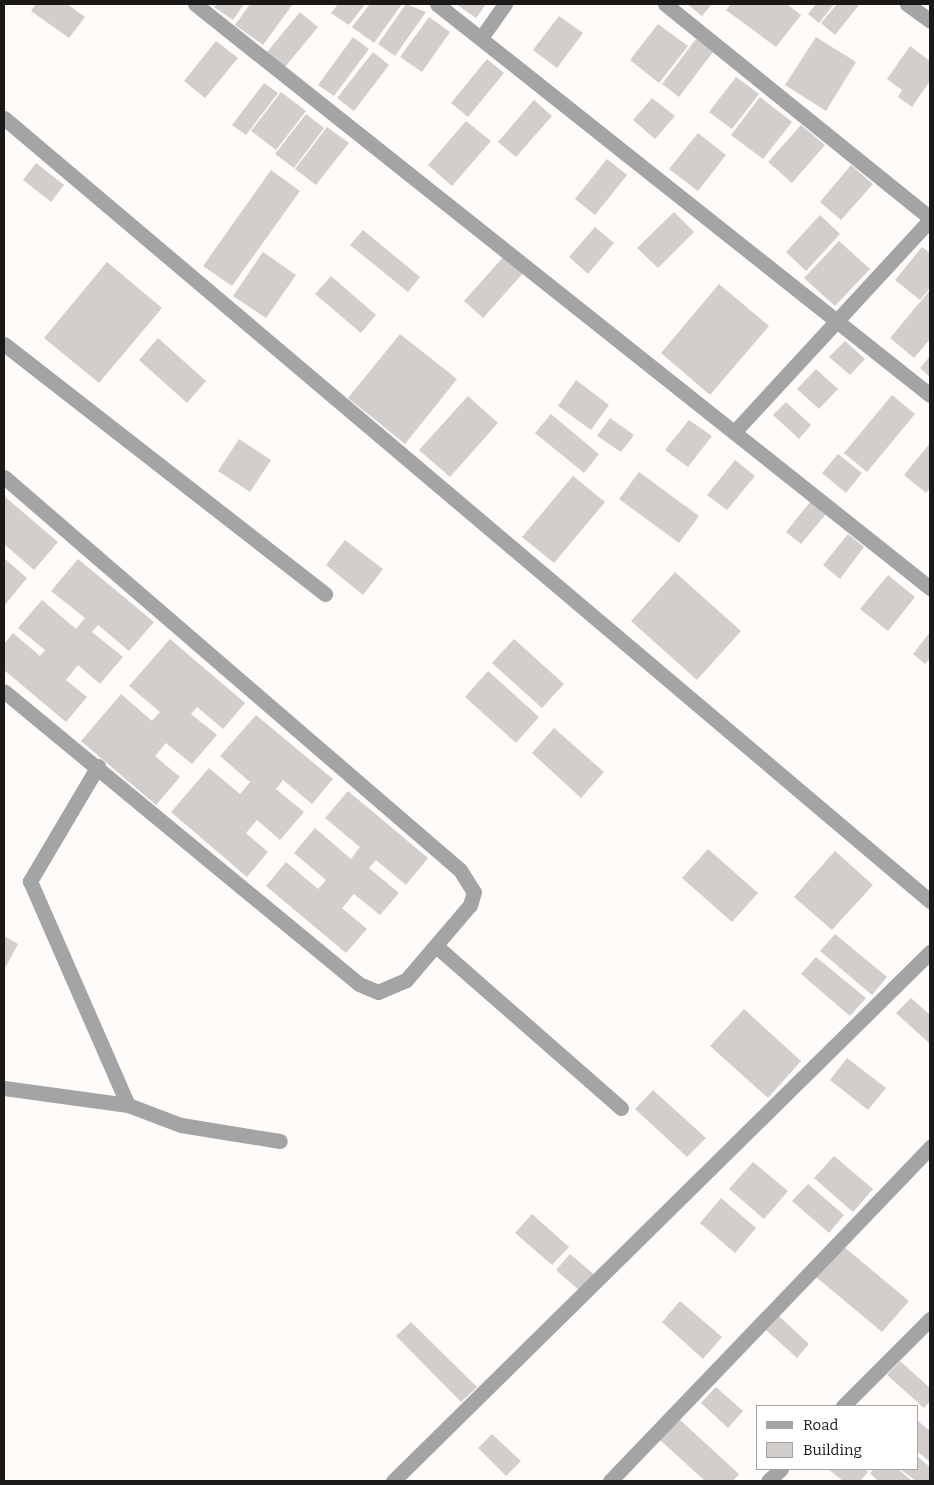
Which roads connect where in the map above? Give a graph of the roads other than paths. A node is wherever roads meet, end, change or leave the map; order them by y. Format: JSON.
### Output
{"nodes":[{"id":1,"x":195,"y":4,"type":"edge"},
{"id":2,"x":438,"y":4,"type":"edge"},
{"id":3,"x":505,"y":4,"type":"edge"},
{"id":4,"x":665,"y":4,"type":"edge"},
{"id":5,"x":907,"y":4,"type":"edge"},
{"id":6,"x":930,"y":21,"type":"edge"},
{"id":7,"x":481,"y":38,"type":"junction"},
{"id":8,"x":4,"y":118,"type":"edge"},
{"id":9,"x":930,"y":219,"type":"edge"},
{"id":10,"x":839,"y":319,"type":"junction"},
{"id":11,"x":4,"y":344,"type":"edge"},
{"id":12,"x":930,"y":395,"type":"edge"},
{"id":13,"x":736,"y":430,"type":"junction"},
{"id":14,"x":4,"y":477,"type":"edge"},
{"id":15,"x":930,"y":588,"type":"edge"},
{"id":16,"x":325,"y":594,"type":"dead end"},
{"id":17,"x":4,"y":691,"type":"edge"},
{"id":18,"x":98,"y":766,"type":"junction"},
{"id":19,"x":930,"y":901,"type":"edge"},
{"id":20,"x":436,"y":946,"type":"junction"},
{"id":21,"x":930,"y":952,"type":"edge"},
{"id":22,"x":4,"y":1088,"type":"edge"},
{"id":23,"x":128,"y":1105,"type":"junction"},
{"id":24,"x":621,"y":1108,"type":"dead end"},
{"id":25,"x":280,"y":1141,"type":"dead end"},
{"id":26,"x":930,"y":1147,"type":"edge"},
{"id":27,"x":930,"y":1319,"type":"edge"},
{"id":28,"x":844,"y":1405,"type":"edge"},
{"id":29,"x":780,"y":1470,"type":"edge"},
{"id":30,"x":392,"y":1481,"type":"edge"},
{"id":31,"x":610,"y":1481,"type":"edge"},
{"id":32,"x":768,"y":1481,"type":"edge"}],
"edges":[{"from":1,"to":13,"type":"street"},
{"from":2,"to":7,"type":"street"},
{"from":3,"to":7,"type":"street"},
{"from":4,"to":9,"type":"street"},
{"from":5,"to":6,"type":"street"},
{"from":7,"to":10,"type":"street"},
{"from":8,"to":19,"type":"street"},
{"from":9,"to":10,"type":"street"},
{"from":10,"to":12,"type":"street"},
{"from":10,"to":13,"type":"street"},
{"from":11,"to":16,"type":"street"},
{"from":13,"to":15,"type":"street"},
{"from":14,"to":20,"type":"street"},
{"from":17,"to":18,"type":"street"},
{"from":18,"to":20,"type":"street"},
{"from":18,"to":23,"type":"street"},
{"from":20,"to":24,"type":"street"},
{"from":21,"to":30,"type":"street"},
{"from":22,"to":23,"type":"street"},
{"from":23,"to":25,"type":"street"},
{"from":26,"to":31,"type":"street"},
{"from":27,"to":28,"type":"street"},
{"from":29,"to":32,"type":"street"}]}
